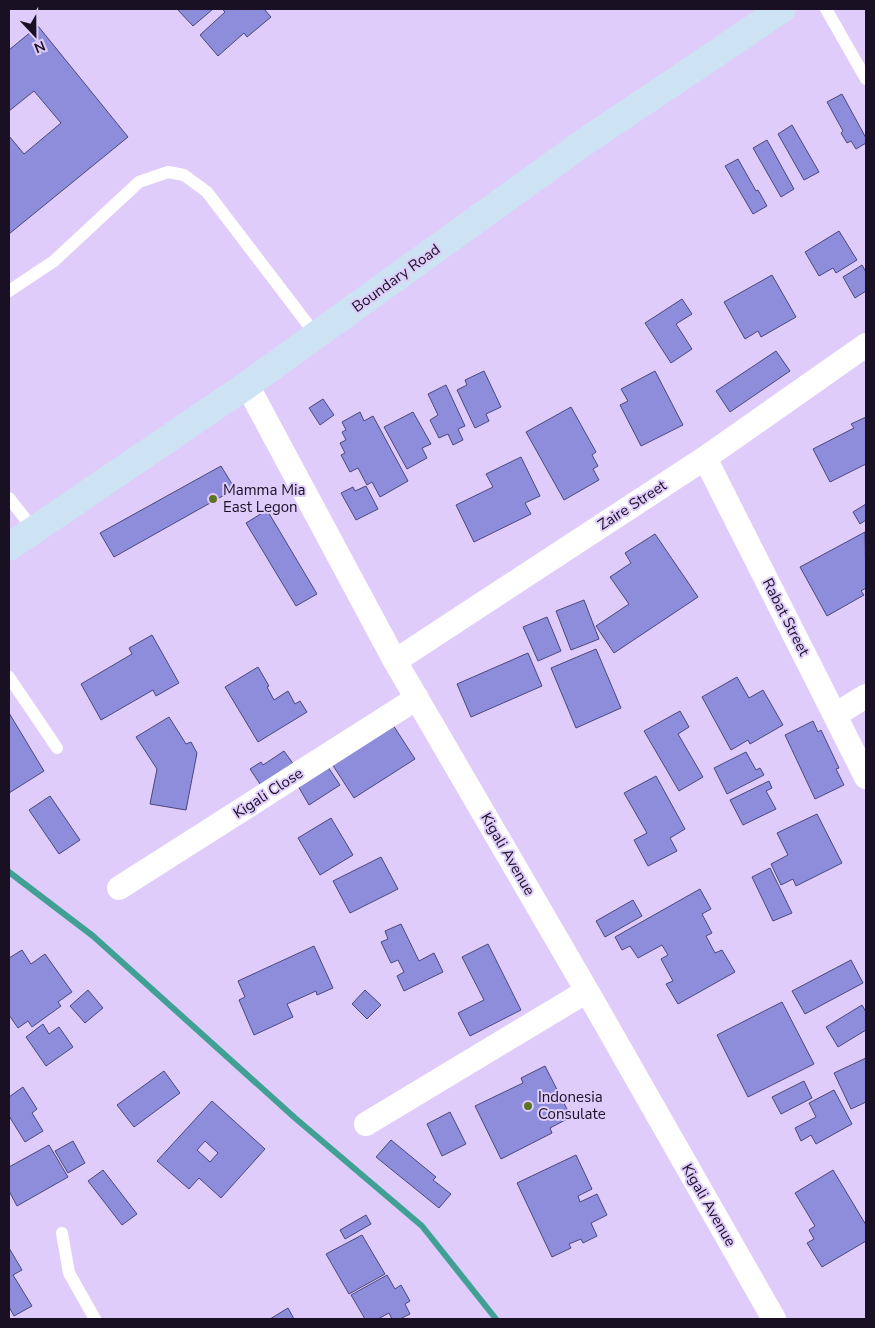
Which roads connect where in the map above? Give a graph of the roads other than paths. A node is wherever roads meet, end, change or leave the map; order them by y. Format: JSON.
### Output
{"nodes":[{"id":1,"x":782,"y":9,"type":"edge"},
{"id":2,"x":826,"y":9,"type":"edge"},
{"id":3,"x":866,"y":79,"type":"edge"},
{"id":4,"x":9,"y":291,"type":"edge"},
{"id":5,"x":316,"y":335,"type":"junction"},
{"id":6,"x":866,"y":345,"type":"edge"},
{"id":7,"x":247,"y":385,"type":"junction"},
{"id":8,"x":705,"y":458,"type":"junction"},
{"id":9,"x":9,"y":498,"type":"edge"},
{"id":10,"x":34,"y":530,"type":"junction"},
{"id":11,"x":9,"y":547,"type":"edge"},
{"id":12,"x":395,"y":660,"type":"junction"},
{"id":13,"x":9,"y":677,"type":"edge"},
{"id":14,"x":866,"y":696,"type":"edge"},
{"id":15,"x":417,"y":698,"type":"junction"},
{"id":16,"x":835,"y":715,"type":"junction"},
{"id":17,"x":57,"y":748,"type":"dead end"},
{"id":18,"x":866,"y":776,"type":"edge"},
{"id":19,"x":119,"y":888,"type":"dead end"},
{"id":20,"x":587,"y":991,"type":"junction"},
{"id":21,"x":366,"y":1124,"type":"dead end"},
{"id":22,"x":62,"y":1232,"type":"dead end"},
{"id":23,"x":95,"y":1319,"type":"edge"},
{"id":24,"x":774,"y":1319,"type":"edge"}],
"edges":[{"from":1,"to":5,"type":"main road","name":"Boundary Road"},
{"from":2,"to":3,"type":"lane"},
{"from":4,"to":5,"type":"lane"},
{"from":5,"to":7,"type":"main road","name":"Boundary Road"},
{"from":6,"to":8,"type":"street","name":"Zaire Street"},
{"from":7,"to":10,"type":"main road","name":"Boundary Road"},
{"from":7,"to":12,"type":"street","name":"Kigali Avenue"},
{"from":8,"to":12,"type":"street","name":"Zaire Street"},
{"from":8,"to":16,"type":"street","name":"Rabat Street"},
{"from":9,"to":10,"type":"lane"},
{"from":10,"to":11,"type":"main road","name":"Boundary Road"},
{"from":12,"to":15,"type":"street","name":"Kigali Avenue"},
{"from":13,"to":17,"type":"lane"},
{"from":14,"to":16,"type":"street"},
{"from":15,"to":19,"type":"street","name":"Kigali Close"},
{"from":15,"to":20,"type":"street","name":"Kigali Avenue"},
{"from":16,"to":18,"type":"street","name":"Rabat Street"},
{"from":20,"to":21,"type":"street"},
{"from":20,"to":24,"type":"street","name":"Kigali Avenue"},
{"from":22,"to":23,"type":"lane"}]}
